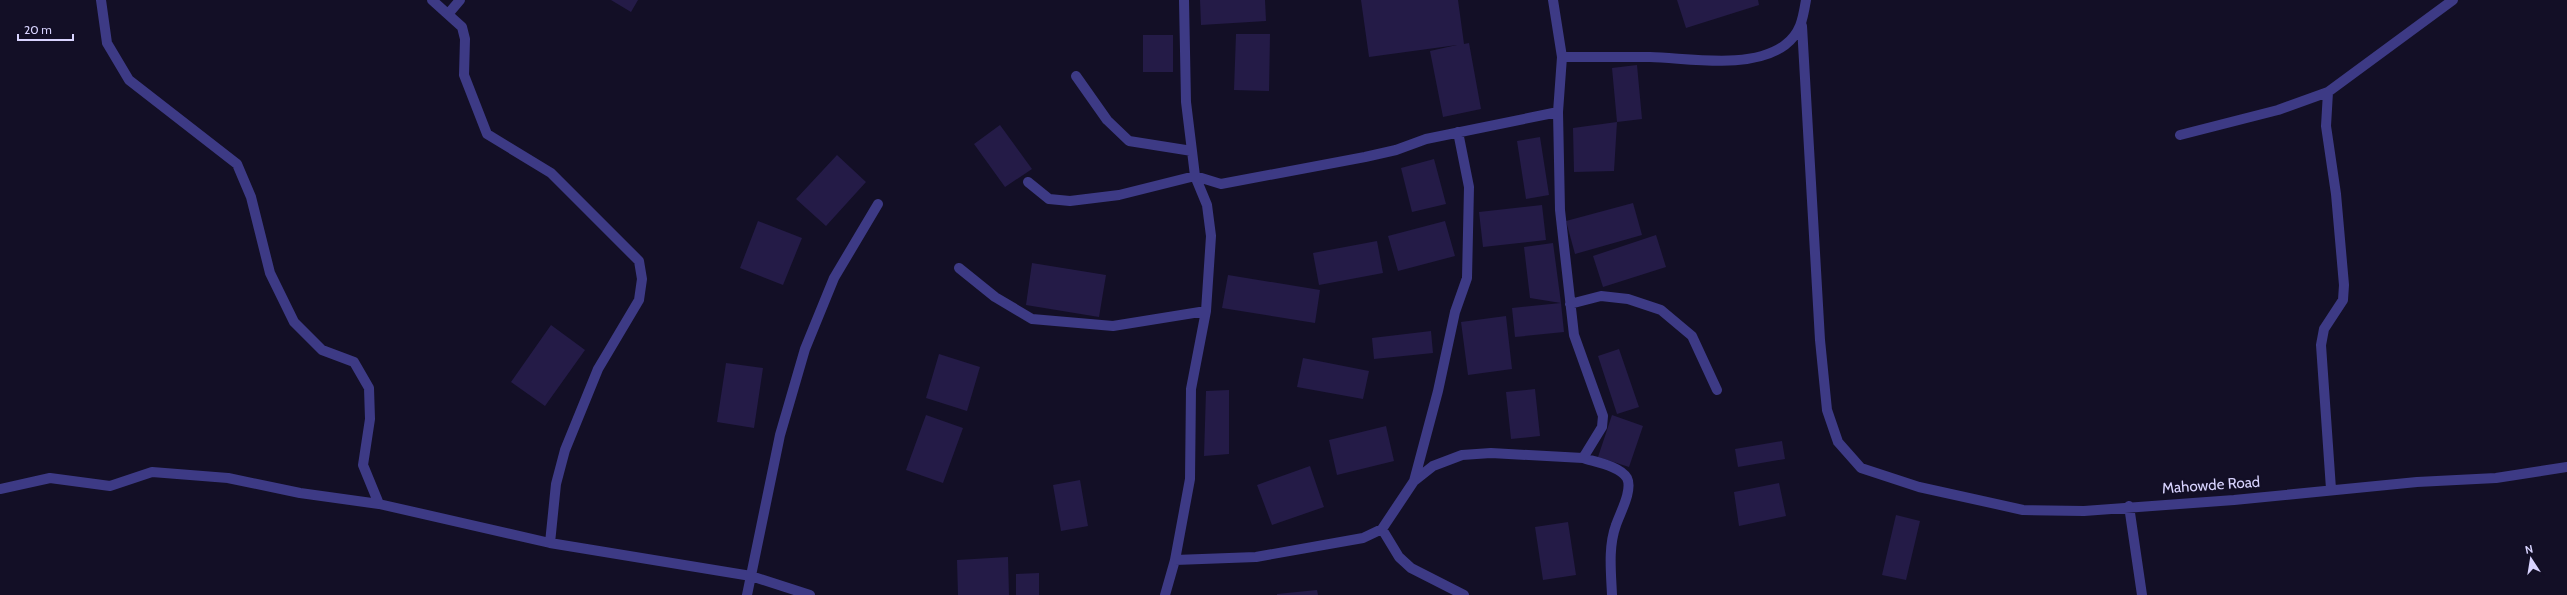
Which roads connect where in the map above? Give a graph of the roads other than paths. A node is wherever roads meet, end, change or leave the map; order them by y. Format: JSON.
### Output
{"nodes":[{"id":1,"x":101,"y":0,"type":"edge"},
{"id":2,"x":432,"y":0,"type":"edge"},
{"id":3,"x":460,"y":0,"type":"edge"},
{"id":4,"x":1184,"y":0,"type":"edge"},
{"id":5,"x":1553,"y":0,"type":"edge"},
{"id":6,"x":1806,"y":0,"type":"edge"},
{"id":7,"x":2453,"y":0,"type":"edge"},
{"id":8,"x":449,"y":13,"type":"junction"},
{"id":9,"x":1802,"y":26,"type":"junction"},
{"id":10,"x":1562,"y":57,"type":"junction"},
{"id":11,"x":1076,"y":76,"type":"dead end"},
{"id":12,"x":2328,"y":92,"type":"junction"},
{"id":13,"x":1558,"y":112,"type":"junction"},
{"id":14,"x":1458,"y":132,"type":"junction"},
{"id":15,"x":2180,"y":134,"type":"dead end"},
{"id":16,"x":1192,"y":151,"type":"junction"},
{"id":17,"x":1195,"y":176,"type":"junction"},
{"id":18,"x":1028,"y":182,"type":"dead end"},
{"id":19,"x":878,"y":204,"type":"dead end"},
{"id":20,"x":959,"y":268,"type":"dead end"},
{"id":21,"x":1570,"y":304,"type":"junction"},
{"id":22,"x":1206,"y":311,"type":"junction"},
{"id":23,"x":1717,"y":390,"type":"dead end"},
{"id":24,"x":1583,"y":458,"type":"junction"},
{"id":25,"x":2567,"y":467,"type":"edge"},
{"id":26,"x":1414,"y":481,"type":"junction"},
{"id":27,"x":0,"y":489,"type":"edge"},
{"id":28,"x":2330,"y":489,"type":"junction"},
{"id":29,"x":379,"y":504,"type":"junction"},
{"id":30,"x":2129,"y":506,"type":"junction"},
{"id":31,"x":1382,"y":529,"type":"junction"},
{"id":32,"x":550,"y":543,"type":"junction"},
{"id":33,"x":1175,"y":560,"type":"junction"},
{"id":34,"x":751,"y":576,"type":"junction"},
{"id":35,"x":747,"y":595,"type":"edge"},
{"id":36,"x":810,"y":595,"type":"edge"},
{"id":37,"x":1165,"y":595,"type":"edge"},
{"id":38,"x":1464,"y":595,"type":"edge"},
{"id":39,"x":1612,"y":595,"type":"edge"},
{"id":40,"x":2142,"y":595,"type":"edge"}],
"edges":[{"from":1,"to":29,"type":"street"},
{"from":2,"to":8,"type":"street"},
{"from":3,"to":8,"type":"street"},
{"from":4,"to":16,"type":"street"},
{"from":5,"to":10,"type":"street"},
{"from":6,"to":9,"type":"street"},
{"from":7,"to":12,"type":"street"},
{"from":8,"to":32,"type":"street"},
{"from":9,"to":10,"type":"street"},
{"from":9,"to":30,"type":"street","name":"Mahowde Road"},
{"from":10,"to":13,"type":"street"},
{"from":11,"to":16,"type":"street"},
{"from":12,"to":15,"type":"street"},
{"from":12,"to":28,"type":"street"},
{"from":13,"to":14,"type":"street"},
{"from":13,"to":21,"type":"street"},
{"from":14,"to":17,"type":"street"},
{"from":14,"to":26,"type":"street"},
{"from":16,"to":17,"type":"street"},
{"from":17,"to":18,"type":"street"},
{"from":17,"to":22,"type":"street"},
{"from":19,"to":34,"type":"street"},
{"from":20,"to":22,"type":"street"},
{"from":21,"to":23,"type":"street"},
{"from":21,"to":24,"type":"street"},
{"from":22,"to":33,"type":"street"},
{"from":24,"to":26,"type":"street"},
{"from":24,"to":39,"type":"street"},
{"from":25,"to":28,"type":"street","name":"Mahowde Road"},
{"from":26,"to":31,"type":"street"},
{"from":27,"to":29,"type":"street"},
{"from":28,"to":30,"type":"street","name":"Mahowde Road"},
{"from":29,"to":32,"type":"street"},
{"from":30,"to":40,"type":"street"},
{"from":31,"to":33,"type":"street"},
{"from":31,"to":38,"type":"street"},
{"from":32,"to":34,"type":"street"},
{"from":33,"to":37,"type":"street"},
{"from":34,"to":35,"type":"street"},
{"from":34,"to":36,"type":"street"}]}
